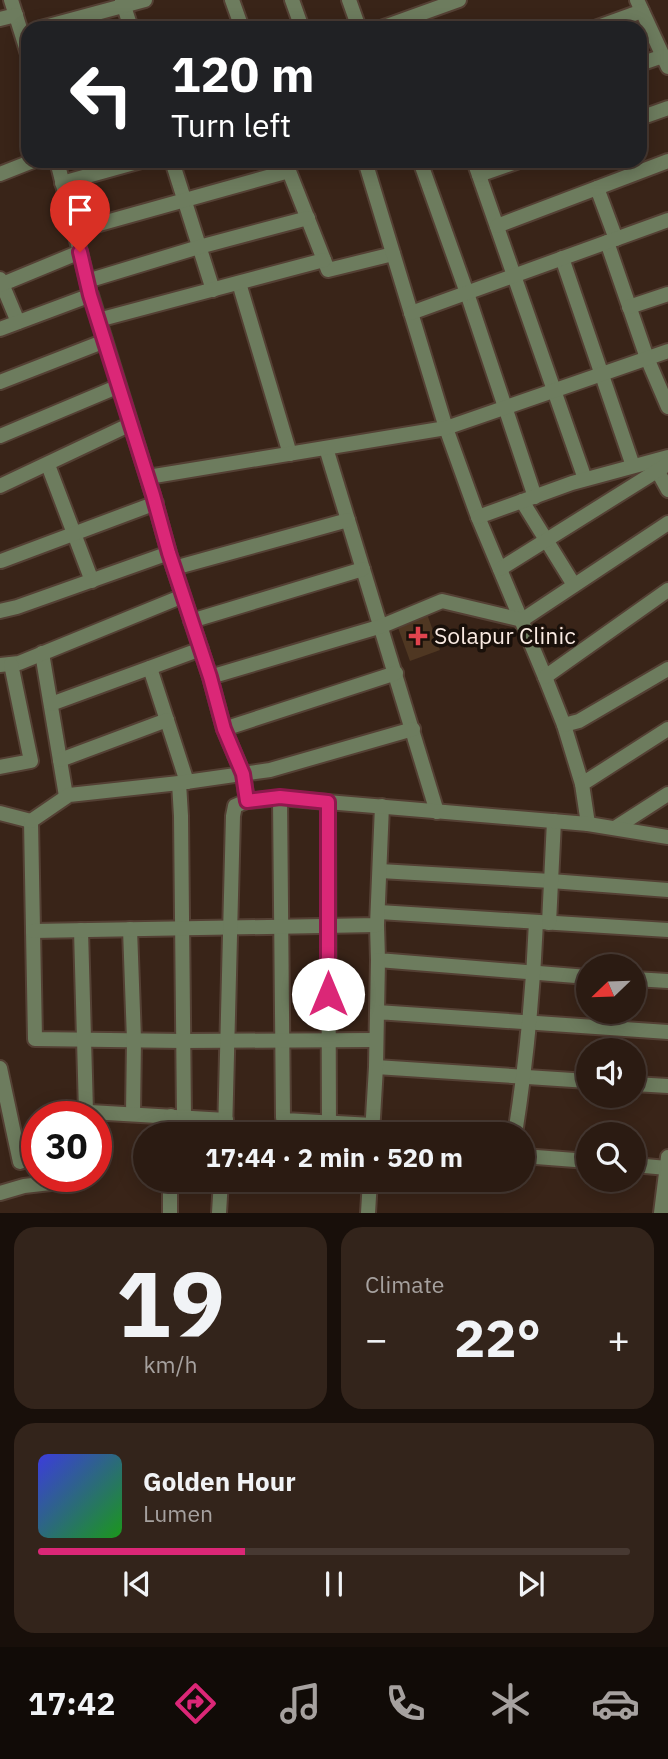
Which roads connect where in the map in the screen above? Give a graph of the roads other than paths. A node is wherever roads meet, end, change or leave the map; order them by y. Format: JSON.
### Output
{"nodes":[{"id":1,"x":145,"y":0,"type":"edge"},
{"id":2,"x":232,"y":0,"type":"edge"},
{"id":3,"x":292,"y":0,"type":"edge"},
{"id":4,"x":349,"y":0,"type":"edge"},
{"id":5,"x":459,"y":0,"type":"edge"},
{"id":6,"x":122,"y":3,"type":"edge"},
{"id":7,"x":639,"y":6,"type":"edge"},
{"id":8,"x":14,"y":7,"type":"edge"},
{"id":9,"x":0,"y":19,"type":"edge"},
{"id":10,"x":64,"y":21,"type":"edge"},
{"id":11,"x":128,"y":21,"type":"edge"},
{"id":12,"x":240,"y":21,"type":"edge"},
{"id":13,"x":300,"y":21,"type":"edge"},
{"id":14,"x":356,"y":21,"type":"edge"},
{"id":15,"x":400,"y":21,"type":"edge"},
{"id":16,"x":609,"y":21,"type":"edge"},
{"id":17,"x":647,"y":23,"type":"edge"},
{"id":18,"x":665,"y":61,"type":"edge"},
{"id":19,"x":647,"y":63,"type":"edge"},
{"id":20,"x":668,"y":108,"type":"edge"},
{"id":21,"x":647,"y":116,"type":"edge"},
{"id":22,"x":668,"y":161,"type":"edge"},
{"id":23,"x":21,"y":166,"type":"edge"},
{"id":24,"x":59,"y":168,"type":"edge"},
{"id":25,"x":116,"y":168,"type":"edge"},
{"id":26,"x":174,"y":168,"type":"edge"},
{"id":27,"x":281,"y":168,"type":"edge"},
{"id":28,"x":288,"y":168,"type":"edge"},
{"id":29,"x":367,"y":168,"type":"edge"},
{"id":30,"x":422,"y":168,"type":"edge"},
{"id":31,"x":476,"y":168,"type":"edge"},
{"id":32,"x":0,"y":174,"type":"edge"},
{"id":33,"x":62,"y":183,"type":"junction"},
{"id":34,"x":597,"y":188,"type":"junction"},
{"id":35,"x":184,"y":201,"type":"junction"},
{"id":36,"x":307,"y":218,"type":"junction"},
{"id":37,"x":668,"y":220,"type":"edge"},
{"id":38,"x":497,"y":226,"type":"junction"},
{"id":39,"x":74,"y":231,"type":"junction"},
{"id":40,"x":611,"y":240,"type":"junction"},
{"id":41,"x":199,"y":247,"type":"junction"},
{"id":42,"x":80,"y":252,"type":"junction"},
{"id":43,"x":393,"y":254,"type":"junction"},
{"id":44,"x":562,"y":258,"type":"junction"},
{"id":45,"x":324,"y":260,"type":"junction"},
{"id":46,"x":515,"y":275,"type":"junction"},
{"id":47,"x":1,"y":283,"type":"edge"},
{"id":48,"x":239,"y":283,"type":"junction"},
{"id":49,"x":89,"y":288,"type":"junction"},
{"id":50,"x":213,"y":290,"type":"junction"},
{"id":51,"x":467,"y":293,"type":"junction"},
{"id":52,"x":668,"y":294,"type":"edge"},
{"id":53,"x":629,"y":307,"type":"junction"},
{"id":54,"x":411,"y":313,"type":"junction"},
{"id":55,"x":99,"y":320,"type":"junction"},
{"id":56,"x":18,"y":322,"type":"junction"},
{"id":57,"x":0,"y":329,"type":"edge"},
{"id":58,"x":105,"y":341,"type":"junction"},
{"id":59,"x":668,"y":351,"type":"edge"},
{"id":60,"x":647,"y":358,"type":"junction"},
{"id":61,"x":602,"y":375,"type":"junction"},
{"id":62,"x":0,"y":382,"type":"edge"},
{"id":63,"x":119,"y":386,"type":"junction"},
{"id":64,"x":555,"y":391,"type":"junction"},
{"id":65,"x":667,"y":404,"type":"edge"},
{"id":66,"x":505,"y":408,"type":"junction"},
{"id":67,"x":131,"y":424,"type":"junction"},
{"id":68,"x":446,"y":428,"type":"junction"},
{"id":69,"x":0,"y":436,"type":"edge"},
{"id":70,"x":326,"y":448,"type":"junction"},
{"id":71,"x":290,"y":454,"type":"junction"},
{"id":72,"x":668,"y":457,"type":"edge"},
{"id":73,"x":48,"y":465,"type":"junction"},
{"id":74,"x":633,"y":466,"type":"junction"},
{"id":75,"x":662,"y":467,"type":"edge"},
{"id":76,"x":148,"y":477,"type":"junction"},
{"id":77,"x":585,"y":479,"type":"junction"},
{"id":78,"x":0,"y":486,"type":"edge"},
{"id":79,"x":668,"y":490,"type":"edge"},
{"id":80,"x":528,"y":499,"type":"junction"},
{"id":81,"x":156,"y":503,"type":"junction"},
{"id":82,"x":478,"y":517,"type":"junction"},
{"id":83,"x":348,"y":520,"type":"junction"},
{"id":84,"x":668,"y":523,"type":"edge"},
{"id":85,"x":73,"y":533,"type":"junction"},
{"id":86,"x":545,"y":540,"type":"junction"},
{"id":87,"x":169,"y":553,"type":"junction"},
{"id":88,"x":1,"y":561,"type":"edge"},
{"id":89,"x":174,"y":568,"type":"junction"},
{"id":90,"x":363,"y":569,"type":"junction"},
{"id":91,"x":500,"y":569,"type":"junction"},
{"id":92,"x":92,"y":581,"type":"junction"},
{"id":93,"x":574,"y":585,"type":"junction"},
{"id":94,"x":668,"y":590,"type":"edge"},
{"id":95,"x":183,"y":596,"type":"junction"},
{"id":96,"x":0,"y":611,"type":"edge"},
{"id":97,"x":522,"y":620,"type":"junction"},
{"id":98,"x":191,"y":621,"type":"junction"},
{"id":99,"x":382,"y":626,"type":"junction"},
{"id":100,"x":201,"y":649,"type":"junction"},
{"id":101,"x":42,"y":653,"type":"junction"},
{"id":102,"x":6,"y":664,"type":"edge"},
{"id":103,"x":150,"y":668,"type":"junction"},
{"id":104,"x":668,"y":669,"type":"edge"},
{"id":105,"x":396,"y":673,"type":"junction"},
{"id":106,"x":210,"y":677,"type":"junction"},
{"id":107,"x":545,"y":677,"type":"junction"},
{"id":108,"x":51,"y":704,"type":"junction"},
{"id":109,"x":167,"y":720,"type":"junction"},
{"id":110,"x":564,"y":725,"type":"junction"},
{"id":111,"x":224,"y":729,"type":"junction"},
{"id":112,"x":413,"y":729,"type":"junction"},
{"id":113,"x":668,"y":729,"type":"edge"},
{"id":114,"x":60,"y":760,"type":"junction"},
{"id":115,"x":0,"y":767,"type":"edge"},
{"id":116,"x":243,"y":774,"type":"junction"},
{"id":117,"x":183,"y":783,"type":"junction"},
{"id":118,"x":582,"y":784,"type":"junction"},
{"id":119,"x":668,"y":794,"type":"edge"},
{"id":120,"x":66,"y":796,"type":"junction"},
{"id":121,"x":280,"y":797,"type":"junction"},
{"id":122,"x":247,"y":801,"type":"junction"},
{"id":123,"x":328,"y":802,"type":"junction"},
{"id":124,"x":382,"y":806,"type":"junction"},
{"id":125,"x":437,"y":812,"type":"junction"},
{"id":126,"x":0,"y":813,"type":"edge"},
{"id":127,"x":31,"y":821,"type":"junction"},
{"id":128,"x":554,"y":821,"type":"junction"},
{"id":129,"x":588,"y":824,"type":"junction"},
{"id":130,"x":615,"y":828,"type":"junction"},
{"id":131,"x":668,"y":837,"type":"edge"},
{"id":132,"x":380,"y":871,"type":"junction"},
{"id":133,"x":551,"y":881,"type":"junction"},
{"id":134,"x":668,"y":890,"type":"edge"},
{"id":135,"x":378,"y":918,"type":"junction"},
{"id":136,"x":543,"y":923,"type":"junction"},
{"id":137,"x":328,"y":925,"type":"junction"},
{"id":138,"x":281,"y":926,"type":"junction"},
{"id":139,"x":230,"y":927,"type":"junction"},
{"id":140,"x":130,"y":929,"type":"junction"},
{"id":141,"x":182,"y":929,"type":"junction"},
{"id":142,"x":81,"y":930,"type":"junction"},
{"id":143,"x":668,"y":930,"type":"edge"},
{"id":144,"x":33,"y":931,"type":"junction"},
{"id":145,"x":378,"y":961,"type":"junction"},
{"id":146,"x":534,"y":973,"type":"junction"},
{"id":147,"x":576,"y":976,"type":"edge"},
{"id":148,"x":646,"y":980,"type":"edge"},
{"id":149,"x":668,"y":981,"type":"edge"},
{"id":150,"x":377,"y":1012,"type":"junction"},
{"id":151,"x":528,"y":1023,"type":"junction"},
{"id":152,"x":668,"y":1032,"type":"edge"},
{"id":153,"x":84,"y":1040,"type":"junction"},
{"id":154,"x":134,"y":1040,"type":"junction"},
{"id":155,"x":228,"y":1040,"type":"junction"},
{"id":156,"x":282,"y":1040,"type":"junction"},
{"id":157,"x":328,"y":1040,"type":"junction"},
{"id":158,"x":375,"y":1040,"type":"junction"},
{"id":159,"x":184,"y":1041,"type":"junction"},
{"id":160,"x":376,"y":1067,"type":"junction"},
{"id":161,"x":0,"y":1068,"type":"edge"},
{"id":162,"x":524,"y":1077,"type":"junction"},
{"id":163,"x":576,"y":1080,"type":"edge"},
{"id":164,"x":646,"y":1085,"type":"edge"},
{"id":165,"x":668,"y":1086,"type":"edge"},
{"id":166,"x":133,"y":1114,"type":"junction"},
{"id":167,"x":177,"y":1116,"type":"junction"},
{"id":168,"x":175,"y":1122,"type":"edge"},
{"id":169,"x":203,"y":1122,"type":"edge"},
{"id":170,"x":225,"y":1122,"type":"edge"},
{"id":171,"x":296,"y":1122,"type":"edge"},
{"id":172,"x":329,"y":1122,"type":"edge"},
{"id":173,"x":373,"y":1122,"type":"edge"},
{"id":174,"x":517,"y":1122,"type":"edge"},
{"id":175,"x":535,"y":1157,"type":"edge"},
{"id":176,"x":576,"y":1160,"type":"edge"},
{"id":177,"x":20,"y":1162,"type":"dead end"},
{"id":178,"x":667,"y":1162,"type":"edge"},
{"id":179,"x":646,"y":1164,"type":"edge"},
{"id":180,"x":21,"y":1187,"type":"edge"},
{"id":181,"x":170,"y":1192,"type":"edge"},
{"id":182,"x":220,"y":1192,"type":"edge"},
{"id":183,"x":369,"y":1192,"type":"edge"},
{"id":184,"x":0,"y":1193,"type":"edge"},
{"id":185,"x":170,"y":1213,"type":"edge"},
{"id":186,"x":219,"y":1213,"type":"edge"},
{"id":187,"x":368,"y":1213,"type":"edge"},
{"id":188,"x":661,"y":1213,"type":"edge"}],
"edges":[{"from":1,"to":6,"type":"street"},
{"from":2,"to":12,"type":"street"},
{"from":3,"to":13,"type":"street"},
{"from":4,"to":14,"type":"street"},
{"from":5,"to":15,"type":"street"},
{"from":6,"to":10,"type":"street"},
{"from":6,"to":11,"type":"street"},
{"from":7,"to":16,"type":"street"},
{"from":8,"to":9,"type":"street"},
{"from":17,"to":18,"type":"street"},
{"from":18,"to":19,"type":"street"},
{"from":20,"to":21,"type":"street"},
{"from":22,"to":34,"type":"street"},
{"from":23,"to":32,"type":"street"},
{"from":24,"to":33,"type":"street"},
{"from":25,"to":33,"type":"street"},
{"from":26,"to":35,"type":"street"},
{"from":27,"to":35,"type":"street"},
{"from":28,"to":36,"type":"street"},
{"from":29,"to":43,"type":"street"},
{"from":30,"to":51,"type":"street"},
{"from":31,"to":38,"type":"street"},
{"from":33,"to":39,"type":"street"},
{"from":34,"to":38,"type":"street"},
{"from":34,"to":40,"type":"street"},
{"from":35,"to":39,"type":"street"},
{"from":35,"to":41,"type":"street"},
{"from":36,"to":41,"type":"street"},
{"from":36,"to":45,"type":"street"},
{"from":37,"to":40,"type":"street"},
{"from":38,"to":46,"type":"street"},
{"from":39,"to":42,"type":"street"},
{"from":40,"to":44,"type":"street"},
{"from":40,"to":53,"type":"street"},
{"from":41,"to":49,"type":"street"},
{"from":41,"to":50,"type":"street"},
{"from":42,"to":47,"type":"street"},
{"from":42,"to":49,"type":"street"},
{"from":43,"to":45,"type":"street"},
{"from":43,"to":54,"type":"street"},
{"from":44,"to":46,"type":"street"},
{"from":44,"to":61,"type":"street"},
{"from":45,"to":48,"type":"street"},
{"from":46,"to":51,"type":"street"},
{"from":46,"to":64,"type":"street"},
{"from":47,"to":56,"type":"street"},
{"from":48,"to":50,"type":"street"},
{"from":48,"to":71,"type":"street"},
{"from":49,"to":55,"type":"street"},
{"from":49,"to":56,"type":"street"},
{"from":50,"to":55,"type":"street"},
{"from":51,"to":54,"type":"street"},
{"from":51,"to":66,"type":"street"},
{"from":52,"to":53,"type":"street"},
{"from":53,"to":60,"type":"street"},
{"from":54,"to":68,"type":"street"},
{"from":55,"to":58,"type":"street"},
{"from":56,"to":57,"type":"street"},
{"from":58,"to":62,"type":"street"},
{"from":58,"to":63,"type":"street"},
{"from":59,"to":60,"type":"street"},
{"from":60,"to":61,"type":"street"},
{"from":60,"to":65,"type":"street"},
{"from":61,"to":64,"type":"street"},
{"from":61,"to":74,"type":"street"},
{"from":63,"to":67,"type":"street"},
{"from":63,"to":69,"type":"street"},
{"from":64,"to":66,"type":"street"},
{"from":64,"to":77,"type":"street"},
{"from":66,"to":68,"type":"street"},
{"from":66,"to":80,"type":"street"},
{"from":67,"to":73,"type":"street"},
{"from":67,"to":76,"type":"street"},
{"from":68,"to":70,"type":"street"},
{"from":68,"to":82,"type":"street"},
{"from":70,"to":71,"type":"street"},
{"from":70,"to":83,"type":"street"},
{"from":71,"to":76,"type":"street"},
{"from":72,"to":74,"type":"street"},
{"from":73,"to":78,"type":"street"},
{"from":73,"to":85,"type":"street"},
{"from":74,"to":77,"type":"street"},
{"from":75,"to":79,"type":"street"},
{"from":75,"to":86,"type":"street"},
{"from":76,"to":81,"type":"street"},
{"from":77,"to":80,"type":"street"},
{"from":80,"to":82,"type":"street"},
{"from":80,"to":86,"type":"street"},
{"from":81,"to":85,"type":"street"},
{"from":81,"to":87,"type":"street"},
{"from":82,"to":91,"type":"street"},
{"from":83,"to":89,"type":"street"},
{"from":83,"to":90,"type":"street"},
{"from":84,"to":93,"type":"street"},
{"from":85,"to":88,"type":"street"},
{"from":85,"to":92,"type":"street"},
{"from":86,"to":91,"type":"street"},
{"from":86,"to":93,"type":"street"},
{"from":87,"to":89,"type":"street"},
{"from":87,"to":92,"type":"street"},
{"from":89,"to":95,"type":"street"},
{"from":90,"to":98,"type":"street"},
{"from":90,"to":99,"type":"street"},
{"from":91,"to":97,"type":"street"},
{"from":92,"to":96,"type":"street"},
{"from":93,"to":97,"type":"street"},
{"from":94,"to":107,"type":"street"},
{"from":95,"to":98,"type":"street"},
{"from":95,"to":101,"type":"street"},
{"from":97,"to":99,"type":"street"},
{"from":97,"to":107,"type":"street"},
{"from":98,"to":100,"type":"street"},
{"from":99,"to":105,"type":"street"},
{"from":99,"to":106,"type":"street"},
{"from":100,"to":103,"type":"street"},
{"from":100,"to":106,"type":"street"},
{"from":101,"to":102,"type":"street"},
{"from":101,"to":108,"type":"street"},
{"from":102,"to":115,"type":"street"},
{"from":103,"to":108,"type":"street"},
{"from":103,"to":109,"type":"street"},
{"from":104,"to":110,"type":"street"},
{"from":105,"to":111,"type":"street"},
{"from":105,"to":112,"type":"street"},
{"from":106,"to":111,"type":"street"},
{"from":107,"to":110,"type":"street"},
{"from":108,"to":114,"type":"street"},
{"from":109,"to":114,"type":"street"},
{"from":109,"to":117,"type":"street"},
{"from":110,"to":118,"type":"street"},
{"from":111,"to":116,"type":"street"},
{"from":112,"to":116,"type":"street"},
{"from":112,"to":125,"type":"street"},
{"from":113,"to":118,"type":"street"},
{"from":114,"to":120,"type":"street"},
{"from":116,"to":117,"type":"street"},
{"from":116,"to":122,"type":"street"},
{"from":117,"to":120,"type":"street"},
{"from":117,"to":141,"type":"street"},
{"from":118,"to":129,"type":"street"},
{"from":119,"to":130,"type":"street"},
{"from":120,"to":127,"type":"street"},
{"from":121,"to":122,"type":"street"},
{"from":121,"to":123,"type":"street"},
{"from":121,"to":138,"type":"street"},
{"from":122,"to":139,"type":"street"},
{"from":123,"to":124,"type":"street"},
{"from":123,"to":137,"type":"street"},
{"from":124,"to":125,"type":"street"},
{"from":124,"to":132,"type":"street"},
{"from":125,"to":128,"type":"street"},
{"from":126,"to":127,"type":"street"},
{"from":127,"to":144,"type":"street"},
{"from":128,"to":129,"type":"street"},
{"from":128,"to":133,"type":"street"},
{"from":129,"to":130,"type":"street"},
{"from":130,"to":131,"type":"street"},
{"from":132,"to":133,"type":"street"},
{"from":132,"to":135,"type":"street"},
{"from":133,"to":134,"type":"street"},
{"from":133,"to":136,"type":"street"},
{"from":135,"to":136,"type":"street"},
{"from":135,"to":137,"type":"street"},
{"from":135,"to":145,"type":"street"},
{"from":136,"to":143,"type":"street"},
{"from":136,"to":146,"type":"street"},
{"from":137,"to":138,"type":"street"},
{"from":137,"to":157,"type":"street"},
{"from":138,"to":139,"type":"street"},
{"from":138,"to":156,"type":"street"},
{"from":139,"to":141,"type":"street"},
{"from":139,"to":155,"type":"street"},
{"from":140,"to":141,"type":"street"},
{"from":140,"to":142,"type":"street"},
{"from":140,"to":154,"type":"street"},
{"from":141,"to":159,"type":"street"},
{"from":142,"to":144,"type":"street"},
{"from":142,"to":153,"type":"street"},
{"from":144,"to":153,"type":"street"},
{"from":145,"to":146,"type":"street"},
{"from":145,"to":150,"type":"street"},
{"from":146,"to":147,"type":"street"},
{"from":146,"to":151,"type":"street"},
{"from":148,"to":149,"type":"street"},
{"from":150,"to":151,"type":"street"},
{"from":150,"to":158,"type":"street"},
{"from":151,"to":152,"type":"street"},
{"from":151,"to":162,"type":"street"},
{"from":153,"to":154,"type":"street"},
{"from":153,"to":166,"type":"street"},
{"from":154,"to":159,"type":"street"},
{"from":154,"to":166,"type":"street"},
{"from":155,"to":156,"type":"street"},
{"from":155,"to":159,"type":"street"},
{"from":155,"to":170,"type":"street"},
{"from":156,"to":157,"type":"street"},
{"from":156,"to":171,"type":"street"},
{"from":157,"to":158,"type":"street"},
{"from":157,"to":172,"type":"street"},
{"from":158,"to":160,"type":"street"},
{"from":159,"to":167,"type":"street"},
{"from":160,"to":162,"type":"street"},
{"from":160,"to":173,"type":"street"},
{"from":161,"to":177,"type":"street"},
{"from":162,"to":163,"type":"street"},
{"from":162,"to":174,"type":"street"},
{"from":164,"to":165,"type":"street"},
{"from":166,"to":167,"type":"street"},
{"from":167,"to":168,"type":"street"},
{"from":167,"to":169,"type":"street"},
{"from":175,"to":176,"type":"street"},
{"from":178,"to":179,"type":"street"},
{"from":178,"to":188,"type":"street"},
{"from":180,"to":184,"type":"street"},
{"from":181,"to":185,"type":"street"},
{"from":182,"to":186,"type":"street"},
{"from":183,"to":187,"type":"street"}]}
